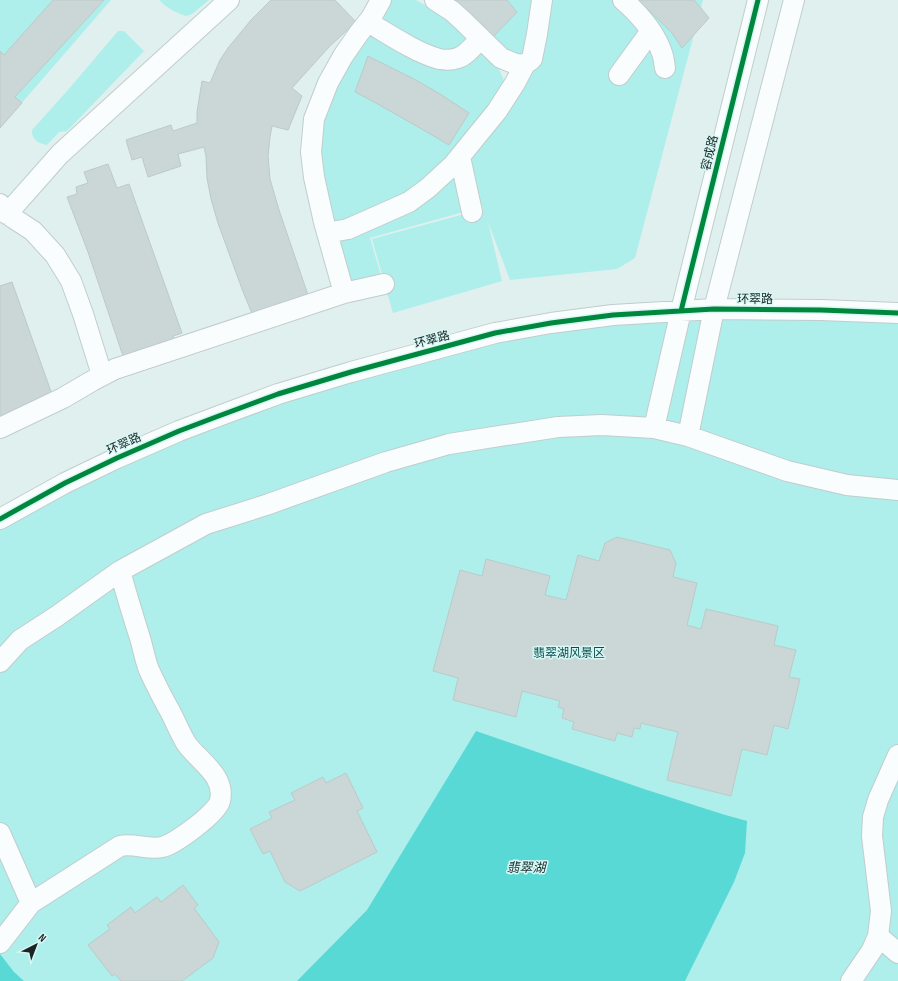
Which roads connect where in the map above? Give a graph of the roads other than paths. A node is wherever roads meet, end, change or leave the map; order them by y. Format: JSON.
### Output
{"nodes":[{"id":1,"x":229,"y":0,"type":"edge"},
{"id":2,"x":381,"y":0,"type":"edge"},
{"id":3,"x":435,"y":0,"type":"edge"},
{"id":4,"x":542,"y":0,"type":"edge"},
{"id":5,"x":623,"y":0,"type":"edge"},
{"id":6,"x":758,"y":0,"type":"edge"},
{"id":7,"x":794,"y":0,"type":"edge"},
{"id":8,"x":368,"y":22,"type":"junction"},
{"id":9,"x":651,"y":31,"type":"junction"},
{"id":10,"x":481,"y":38,"type":"junction"},
{"id":11,"x":525,"y":64,"type":"junction"},
{"id":12,"x":665,"y":68,"type":"dead end"},
{"id":13,"x":619,"y":75,"type":"dead end"},
{"id":14,"x":460,"y":157,"type":"junction"},
{"id":15,"x":4,"y":209,"type":"edge"},
{"id":16,"x":472,"y":212,"type":"dead end"},
{"id":17,"x":327,"y":233,"type":"junction"},
{"id":18,"x":384,"y":284,"type":"dead end"},
{"id":19,"x":344,"y":294,"type":"junction"},
{"id":20,"x":714,"y":309,"type":"junction"},
{"id":21,"x":681,"y":311,"type":"junction"},
{"id":22,"x":898,"y":313,"type":"edge"},
{"id":23,"x":102,"y":375,"type":"junction"},
{"id":24,"x":0,"y":428,"type":"edge"},
{"id":25,"x":654,"y":428,"type":"junction"},
{"id":26,"x":688,"y":436,"type":"junction"},
{"id":27,"x":898,"y":490,"type":"edge"},
{"id":28,"x":0,"y":519,"type":"edge"},
{"id":29,"x":120,"y":571,"type":"junction"},
{"id":30,"x":0,"y":662,"type":"edge"},
{"id":31,"x":898,"y":755,"type":"edge"},
{"id":32,"x":0,"y":833,"type":"edge"},
{"id":33,"x":31,"y":903,"type":"junction"},
{"id":34,"x":878,"y":936,"type":"junction"},
{"id":35,"x":1,"y":942,"type":"edge"},
{"id":36,"x":898,"y":953,"type":"edge"},
{"id":37,"x":851,"y":981,"type":"edge"}],
"edges":[{"from":1,"to":15,"type":"street"},
{"from":2,"to":8,"type":"street"},
{"from":3,"to":10,"type":"street"},
{"from":4,"to":11,"type":"street"},
{"from":5,"to":9,"type":"street"},
{"from":6,"to":21,"type":"street","name":"容成路"},
{"from":7,"to":20,"type":"street"},
{"from":8,"to":10,"type":"street"},
{"from":8,"to":17,"type":"street"},
{"from":9,"to":12,"type":"street"},
{"from":9,"to":13,"type":"street"},
{"from":10,"to":11,"type":"street"},
{"from":11,"to":14,"type":"street"},
{"from":14,"to":16,"type":"street"},
{"from":14,"to":17,"type":"street"},
{"from":15,"to":23,"type":"street"},
{"from":17,"to":19,"type":"street"},
{"from":18,"to":19,"type":"street"},
{"from":19,"to":23,"type":"street"},
{"from":20,"to":21,"type":"street","name":"环翠路"},
{"from":20,"to":22,"type":"street","name":"环翠路"},
{"from":20,"to":26,"type":"street"},
{"from":21,"to":25,"type":"street","name":"容成路"},
{"from":21,"to":28,"type":"street","name":"环翠路"},
{"from":23,"to":24,"type":"street"},
{"from":25,"to":26,"type":"street"},
{"from":25,"to":29,"type":"street"},
{"from":26,"to":27,"type":"street"},
{"from":29,"to":30,"type":"street"},
{"from":29,"to":33,"type":"street"},
{"from":31,"to":34,"type":"street"},
{"from":32,"to":33,"type":"street"},
{"from":33,"to":35,"type":"street"},
{"from":34,"to":36,"type":"street"},
{"from":34,"to":37,"type":"street"}]}
